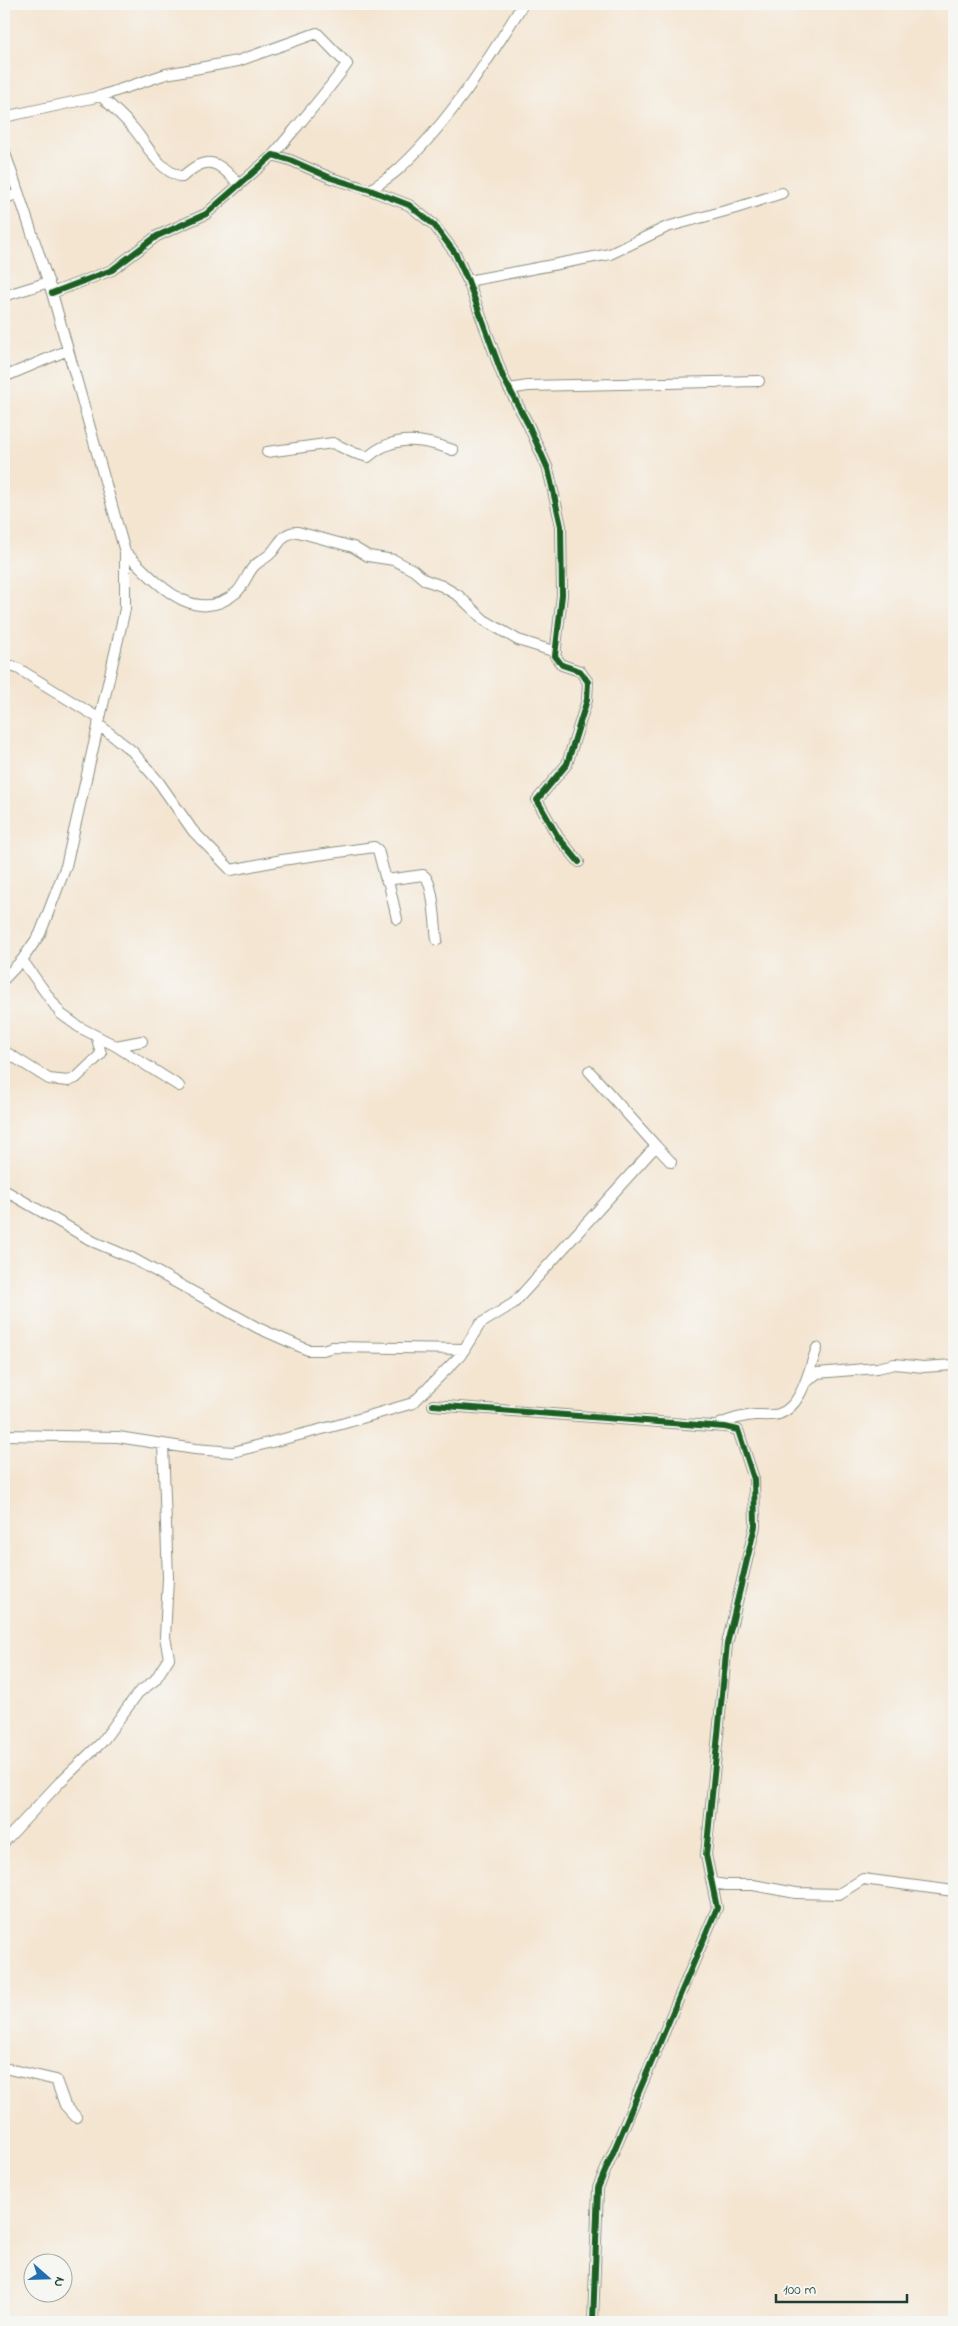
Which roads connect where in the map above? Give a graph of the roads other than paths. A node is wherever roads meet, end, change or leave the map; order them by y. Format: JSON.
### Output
{"nodes":[{"id":1,"x":523,"y":4,"type":"edge"},
{"id":2,"x":101,"y":96,"type":"junction"},
{"id":3,"x":4,"y":117,"type":"edge"},
{"id":4,"x":4,"y":150,"type":"edge"},
{"id":5,"x":273,"y":155,"type":"junction"},
{"id":6,"x":239,"y":184,"type":"junction"},
{"id":7,"x":370,"y":190,"type":"junction"},
{"id":8,"x":18,"y":193,"type":"junction"},
{"id":9,"x":782,"y":193,"type":"dead end"},
{"id":10,"x":4,"y":199,"type":"edge"},
{"id":11,"x":468,"y":281,"type":"junction"},
{"id":12,"x":49,"y":282,"type":"junction"},
{"id":13,"x":52,"y":293,"type":"junction"},
{"id":14,"x":4,"y":296,"type":"edge"},
{"id":15,"x":68,"y":350,"type":"junction"},
{"id":16,"x":4,"y":377,"type":"edge"},
{"id":17,"x":759,"y":381,"type":"dead end"},
{"id":18,"x":510,"y":389,"type":"junction"},
{"id":19,"x":454,"y":450,"type":"dead end"},
{"id":20,"x":267,"y":452,"type":"dead end"},
{"id":21,"x":125,"y":552,"type":"junction"},
{"id":22,"x":556,"y":652,"type":"junction"},
{"id":23,"x":4,"y":669,"type":"edge"},
{"id":24,"x":99,"y":721,"type":"junction"},
{"id":25,"x":579,"y":862,"type":"dead end"},
{"id":26,"x":388,"y":880,"type":"junction"},
{"id":27,"x":397,"y":919,"type":"dead end"},
{"id":28,"x":437,"y":940,"type":"dead end"},
{"id":29,"x":22,"y":960,"type":"junction"},
{"id":30,"x":4,"y":979,"type":"edge"},
{"id":31,"x":97,"y":1038,"type":"junction"},
{"id":32,"x":142,"y":1041,"type":"dead end"},
{"id":33,"x":116,"y":1046,"type":"junction"},
{"id":34,"x":4,"y":1051,"type":"edge"},
{"id":35,"x":589,"y":1071,"type":"dead end"},
{"id":36,"x":179,"y":1086,"type":"dead end"},
{"id":37,"x":656,"y":1146,"type":"junction"},
{"id":38,"x":671,"y":1162,"type":"dead end"},
{"id":39,"x":4,"y":1190,"type":"edge"},
{"id":40,"x":817,"y":1348,"type":"dead end"},
{"id":41,"x":465,"y":1349,"type":"junction"},
{"id":42,"x":954,"y":1365,"type":"edge"},
{"id":43,"x":808,"y":1380,"type":"junction"},
{"id":44,"x":433,"y":1405,"type":"dead end"},
{"id":45,"x":726,"y":1427,"type":"junction"},
{"id":46,"x":4,"y":1436,"type":"edge"},
{"id":47,"x":163,"y":1444,"type":"junction"},
{"id":48,"x":4,"y":1842,"type":"edge"},
{"id":49,"x":712,"y":1883,"type":"junction"},
{"id":50,"x":954,"y":1891,"type":"edge"},
{"id":51,"x":4,"y":2068,"type":"edge"},
{"id":52,"x":76,"y":2117,"type":"dead end"},
{"id":53,"x":592,"y":2322,"type":"edge"}],
"edges":[{"from":1,"to":7,"type":"street"},
{"from":2,"to":3,"type":"street"},
{"from":2,"to":5,"type":"street"},
{"from":2,"to":6,"type":"street"},
{"from":4,"to":8,"type":"street"},
{"from":5,"to":6,"type":"street"},
{"from":5,"to":7,"type":"street"},
{"from":6,"to":13,"type":"street"},
{"from":7,"to":11,"type":"street"},
{"from":8,"to":10,"type":"street"},
{"from":8,"to":12,"type":"street"},
{"from":9,"to":11,"type":"street"},
{"from":11,"to":18,"type":"street"},
{"from":12,"to":13,"type":"street"},
{"from":12,"to":14,"type":"street"},
{"from":13,"to":15,"type":"street"},
{"from":15,"to":16,"type":"street"},
{"from":15,"to":21,"type":"street"},
{"from":17,"to":18,"type":"street"},
{"from":18,"to":22,"type":"street"},
{"from":19,"to":20,"type":"street"},
{"from":21,"to":22,"type":"street"},
{"from":21,"to":24,"type":"street"},
{"from":22,"to":25,"type":"street"},
{"from":23,"to":24,"type":"street"},
{"from":24,"to":26,"type":"street"},
{"from":24,"to":29,"type":"street"},
{"from":26,"to":27,"type":"street"},
{"from":26,"to":28,"type":"street"},
{"from":29,"to":30,"type":"street"},
{"from":29,"to":31,"type":"street"},
{"from":31,"to":33,"type":"street"},
{"from":31,"to":34,"type":"street"},
{"from":32,"to":33,"type":"street"},
{"from":33,"to":36,"type":"street"},
{"from":35,"to":37,"type":"street"},
{"from":37,"to":38,"type":"street"},
{"from":37,"to":41,"type":"street"},
{"from":39,"to":41,"type":"street"},
{"from":40,"to":43,"type":"street"},
{"from":41,"to":47,"type":"street"},
{"from":42,"to":43,"type":"street"},
{"from":43,"to":45,"type":"street"},
{"from":44,"to":45,"type":"street"},
{"from":45,"to":49,"type":"street"},
{"from":46,"to":47,"type":"street"},
{"from":47,"to":48,"type":"street"},
{"from":49,"to":50,"type":"street"},
{"from":49,"to":53,"type":"street"},
{"from":51,"to":52,"type":"street"}]}
